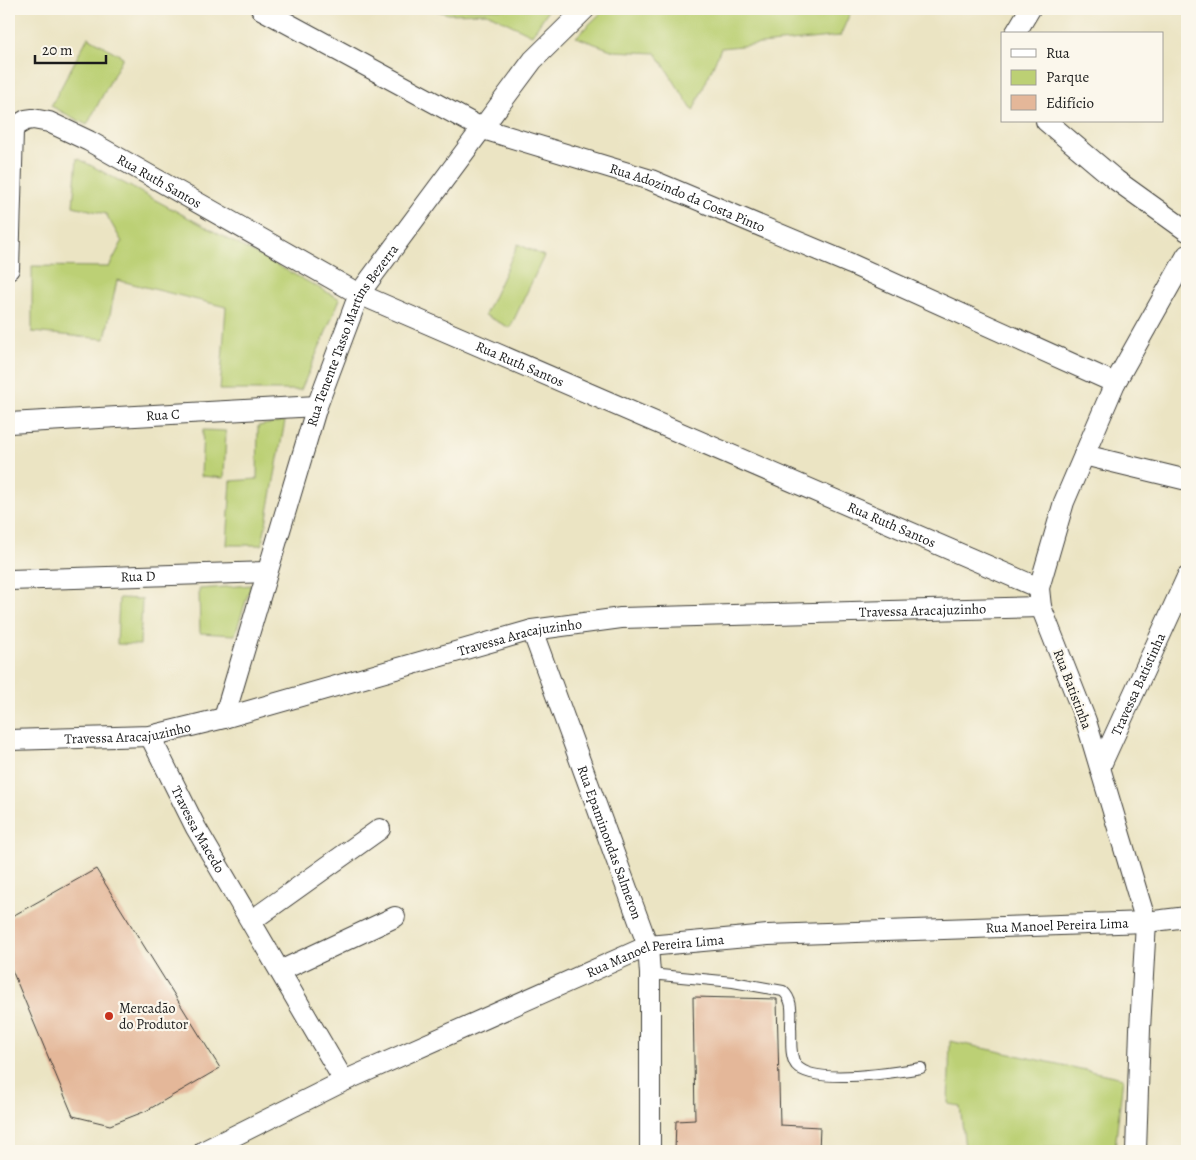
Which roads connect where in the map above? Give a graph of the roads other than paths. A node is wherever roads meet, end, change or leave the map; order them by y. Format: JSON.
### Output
{"nodes":[{"id":1,"x":262,"y":9,"type":"edge"},
{"id":2,"x":584,"y":9,"type":"edge"},
{"id":3,"x":1030,"y":9,"type":"edge"},
{"id":4,"x":284,"y":14,"type":"edge"},
{"id":5,"x":1016,"y":32,"type":"edge"},
{"id":6,"x":1047,"y":122,"type":"edge"},
{"id":7,"x":483,"y":129,"type":"junction"},
{"id":8,"x":1187,"y":231,"type":"edge"},
{"id":9,"x":1187,"y":255,"type":"edge"},
{"id":10,"x":9,"y":269,"type":"edge"},
{"id":11,"x":359,"y":294,"type":"junction"},
{"id":12,"x":1115,"y":383,"type":"junction"},
{"id":13,"x":317,"y":406,"type":"junction"},
{"id":14,"x":9,"y":422,"type":"edge"},
{"id":15,"x":1084,"y":454,"type":"junction"},
{"id":16,"x":1187,"y":480,"type":"edge"},
{"id":17,"x":267,"y":572,"type":"junction"},
{"id":18,"x":1187,"y":578,"type":"edge"},
{"id":19,"x":9,"y":580,"type":"edge"},
{"id":20,"x":1040,"y":598,"type":"junction"},
{"id":21,"x":532,"y":630,"type":"junction"},
{"id":22,"x":224,"y":718,"type":"junction"},
{"id":23,"x":150,"y":736,"type":"junction"},
{"id":24,"x":9,"y":740,"type":"edge"},
{"id":25,"x":1101,"y":765,"type":"junction"},
{"id":26,"x":380,"y":829,"type":"dead end"},
{"id":27,"x":395,"y":917,"type":"dead end"},
{"id":28,"x":1187,"y":918,"type":"edge"},
{"id":29,"x":251,"y":921,"type":"junction"},
{"id":30,"x":1146,"y":922,"type":"junction"},
{"id":31,"x":648,"y":946,"type":"junction"},
{"id":32,"x":280,"y":971,"type":"junction"},
{"id":33,"x":650,"y":974,"type":"junction"},
{"id":34,"x":921,"y":1068,"type":"dead end"},
{"id":35,"x":344,"y":1081,"type":"junction"},
{"id":36,"x":204,"y":1151,"type":"edge"},
{"id":37,"x":650,"y":1151,"type":"edge"},
{"id":38,"x":1136,"y":1151,"type":"edge"}],
"edges":[{"from":1,"to":4,"type":"street","name":"Rua Adozindo da Costa Pinto"},
{"from":2,"to":7,"type":"street","name":"Rua Tenente Tasso Martins Bezerra"},
{"from":3,"to":5,"type":"street"},
{"from":4,"to":7,"type":"street","name":"Rua Adozindo da Costa Pinto"},
{"from":6,"to":8,"type":"street"},
{"from":7,"to":11,"type":"street","name":"Rua Tenente Tasso Martins Bezerra"},
{"from":7,"to":12,"type":"street","name":"Rua Adozindo da Costa Pinto"},
{"from":9,"to":12,"type":"street"},
{"from":10,"to":11,"type":"street","name":"Rua Ruth Santos"},
{"from":11,"to":13,"type":"street","name":"Rua Tenente Tasso Martins Bezerra"},
{"from":11,"to":20,"type":"street","name":"Rua Ruth Santos"},
{"from":12,"to":15,"type":"street"},
{"from":13,"to":14,"type":"street","name":"Rua C"},
{"from":13,"to":17,"type":"street","name":"Rua Tenente Tasso Martins Bezerra"},
{"from":15,"to":16,"type":"street"},
{"from":15,"to":20,"type":"street"},
{"from":17,"to":19,"type":"street","name":"Rua D"},
{"from":17,"to":22,"type":"street","name":"Rua Tenente Tasso Martins Bezerra"},
{"from":18,"to":25,"type":"street","name":"Travessa Batistinha"},
{"from":20,"to":21,"type":"street","name":"Travessa Aracajuzinho"},
{"from":20,"to":25,"type":"street","name":"Rua Batistinha"},
{"from":21,"to":22,"type":"street","name":"Travessa Aracajuzinho"},
{"from":21,"to":31,"type":"street","name":"Rua Epaminondas Salmeron"},
{"from":22,"to":23,"type":"street","name":"Travessa Aracajuzinho"},
{"from":23,"to":24,"type":"street","name":"Travessa Aracajuzinho"},
{"from":23,"to":29,"type":"street","name":"Travessa Macedo"},
{"from":25,"to":30,"type":"street","name":"Rua Batistinha"},
{"from":26,"to":29,"type":"street"},
{"from":27,"to":32,"type":"street"},
{"from":28,"to":30,"type":"street","name":"Rua Manoel Pereira Lima"},
{"from":29,"to":32,"type":"street","name":"Travessa Macedo"},
{"from":30,"to":31,"type":"street","name":"Rua Manoel Pereira Lima"},
{"from":30,"to":38,"type":"street","name":"Rua Batistinha"},
{"from":31,"to":33,"type":"street","name":"Rua Epaminondas Salmeron"},
{"from":31,"to":35,"type":"street","name":"Rua Manoel Pereira Lima"},
{"from":32,"to":35,"type":"street","name":"Travessa Macedo"},
{"from":33,"to":34,"type":"lane"},
{"from":33,"to":37,"type":"street","name":"Rua Epaminondas Salmeron"},
{"from":35,"to":36,"type":"street","name":"Rua Manoel Pereira Lima"}]}
